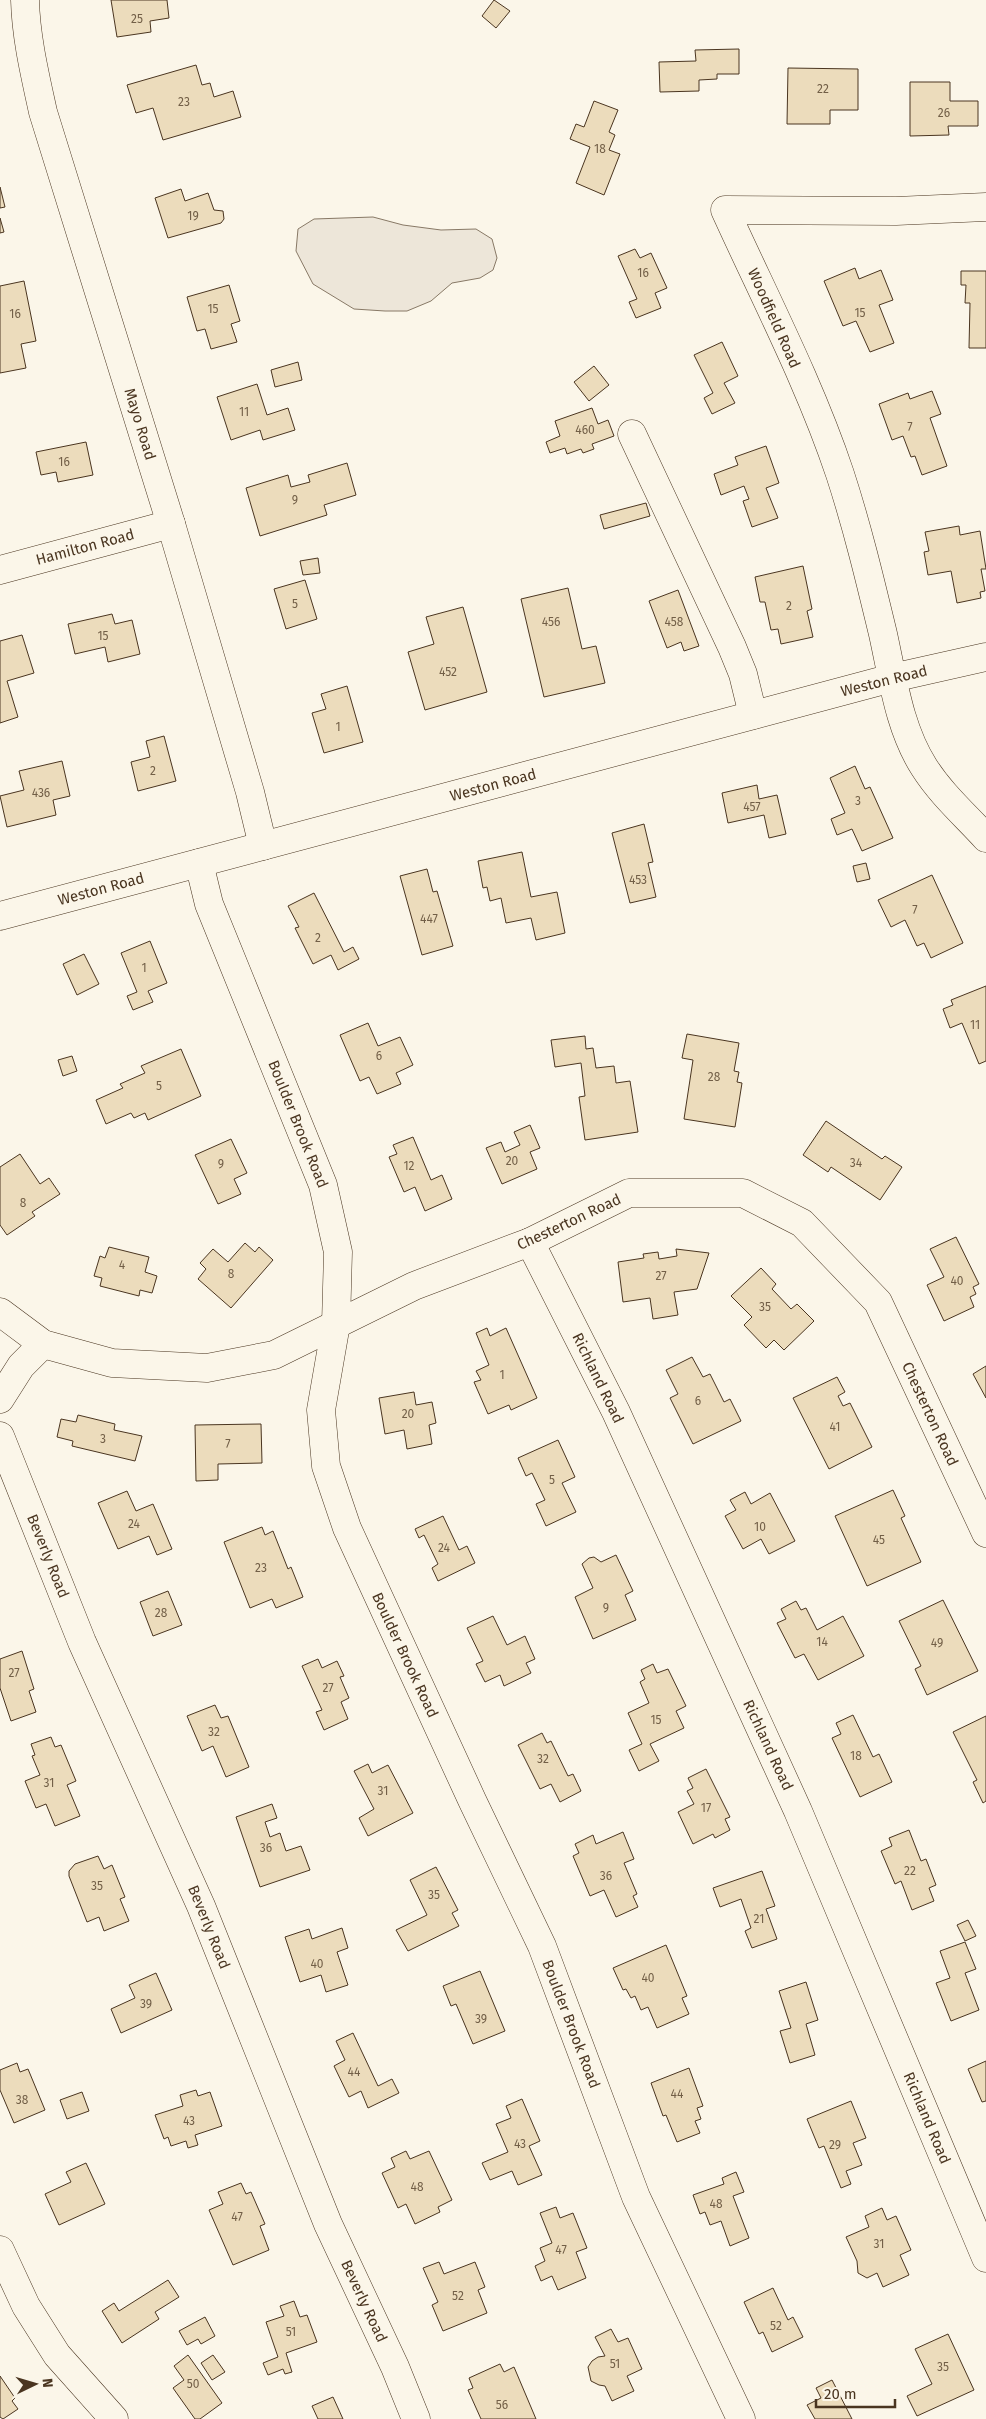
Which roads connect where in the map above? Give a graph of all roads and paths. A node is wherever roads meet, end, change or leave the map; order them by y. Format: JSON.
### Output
{"nodes":[{"id":1,"x":25,"y":0,"type":"edge"},
{"id":2,"x":986,"y":207,"type":"edge"},
{"id":3,"x":632,"y":434,"type":"dead end"},
{"id":4,"x":171,"y":524,"type":"junction"},
{"id":5,"x":0,"y":570,"type":"edge"},
{"id":6,"x":986,"y":657,"type":"edge"},
{"id":7,"x":892,"y":678,"type":"junction"},
{"id":8,"x":754,"y":715,"type":"junction"},
{"id":9,"x":986,"y":838,"type":"edge"},
{"id":10,"x":263,"y":846,"type":"junction"},
{"id":11,"x":199,"y":863,"type":"junction"},
{"id":12,"x":0,"y":916,"type":"edge"},
{"id":13,"x":530,"y":1242,"type":"junction"},
{"id":14,"x":0,"y":1312,"type":"edge"},
{"id":15,"x":336,"y":1324,"type":"junction"},
{"id":16,"x":43,"y":1344,"type":"junction"},
{"id":17,"x":0,"y":1399,"type":"edge"},
{"id":18,"x":0,"y":1436,"type":"edge"},
{"id":19,"x":986,"y":1533,"type":"edge"},
{"id":20,"x":0,"y":2250,"type":"edge"},
{"id":21,"x":986,"y":2258,"type":"edge"},
{"id":22,"x":114,"y":2419,"type":"edge"},
{"id":23,"x":416,"y":2419,"type":"edge"},
{"id":24,"x":741,"y":2419,"type":"edge"}],
"edges":[{"from":1,"to":4,"type":"street","name":"Mayo Road"},
{"from":2,"to":7,"type":"street","name":"Woodfield Road"},
{"from":3,"to":8,"type":"street"},
{"from":4,"to":5,"type":"street","name":"Hamilton Road"},
{"from":4,"to":10,"type":"street","name":"Mayo Road"},
{"from":6,"to":7,"type":"street","name":"Weston Road"},
{"from":7,"to":8,"type":"street","name":"Weston Road"},
{"from":7,"to":9,"type":"street"},
{"from":8,"to":10,"type":"street","name":"Weston Road"},
{"from":10,"to":11,"type":"street","name":"Weston Road"},
{"from":11,"to":12,"type":"street","name":"Weston Road"},
{"from":11,"to":15,"type":"street","name":"Boulder Brook Road"},
{"from":13,"to":15,"type":"street","name":"Chesterton Road"},
{"from":13,"to":19,"type":"street","name":"Chesterton Road"},
{"from":13,"to":21,"type":"street","name":"Richland Road"},
{"from":14,"to":16,"type":"street","name":"Chesterton Road"},
{"from":15,"to":16,"type":"street","name":"Chesterton Road"},
{"from":15,"to":24,"type":"street","name":"Boulder Brook Road"},
{"from":16,"to":17,"type":"street"},
{"from":18,"to":23,"type":"street","name":"Beverly Road"},
{"from":20,"to":22,"type":"street"}]}
